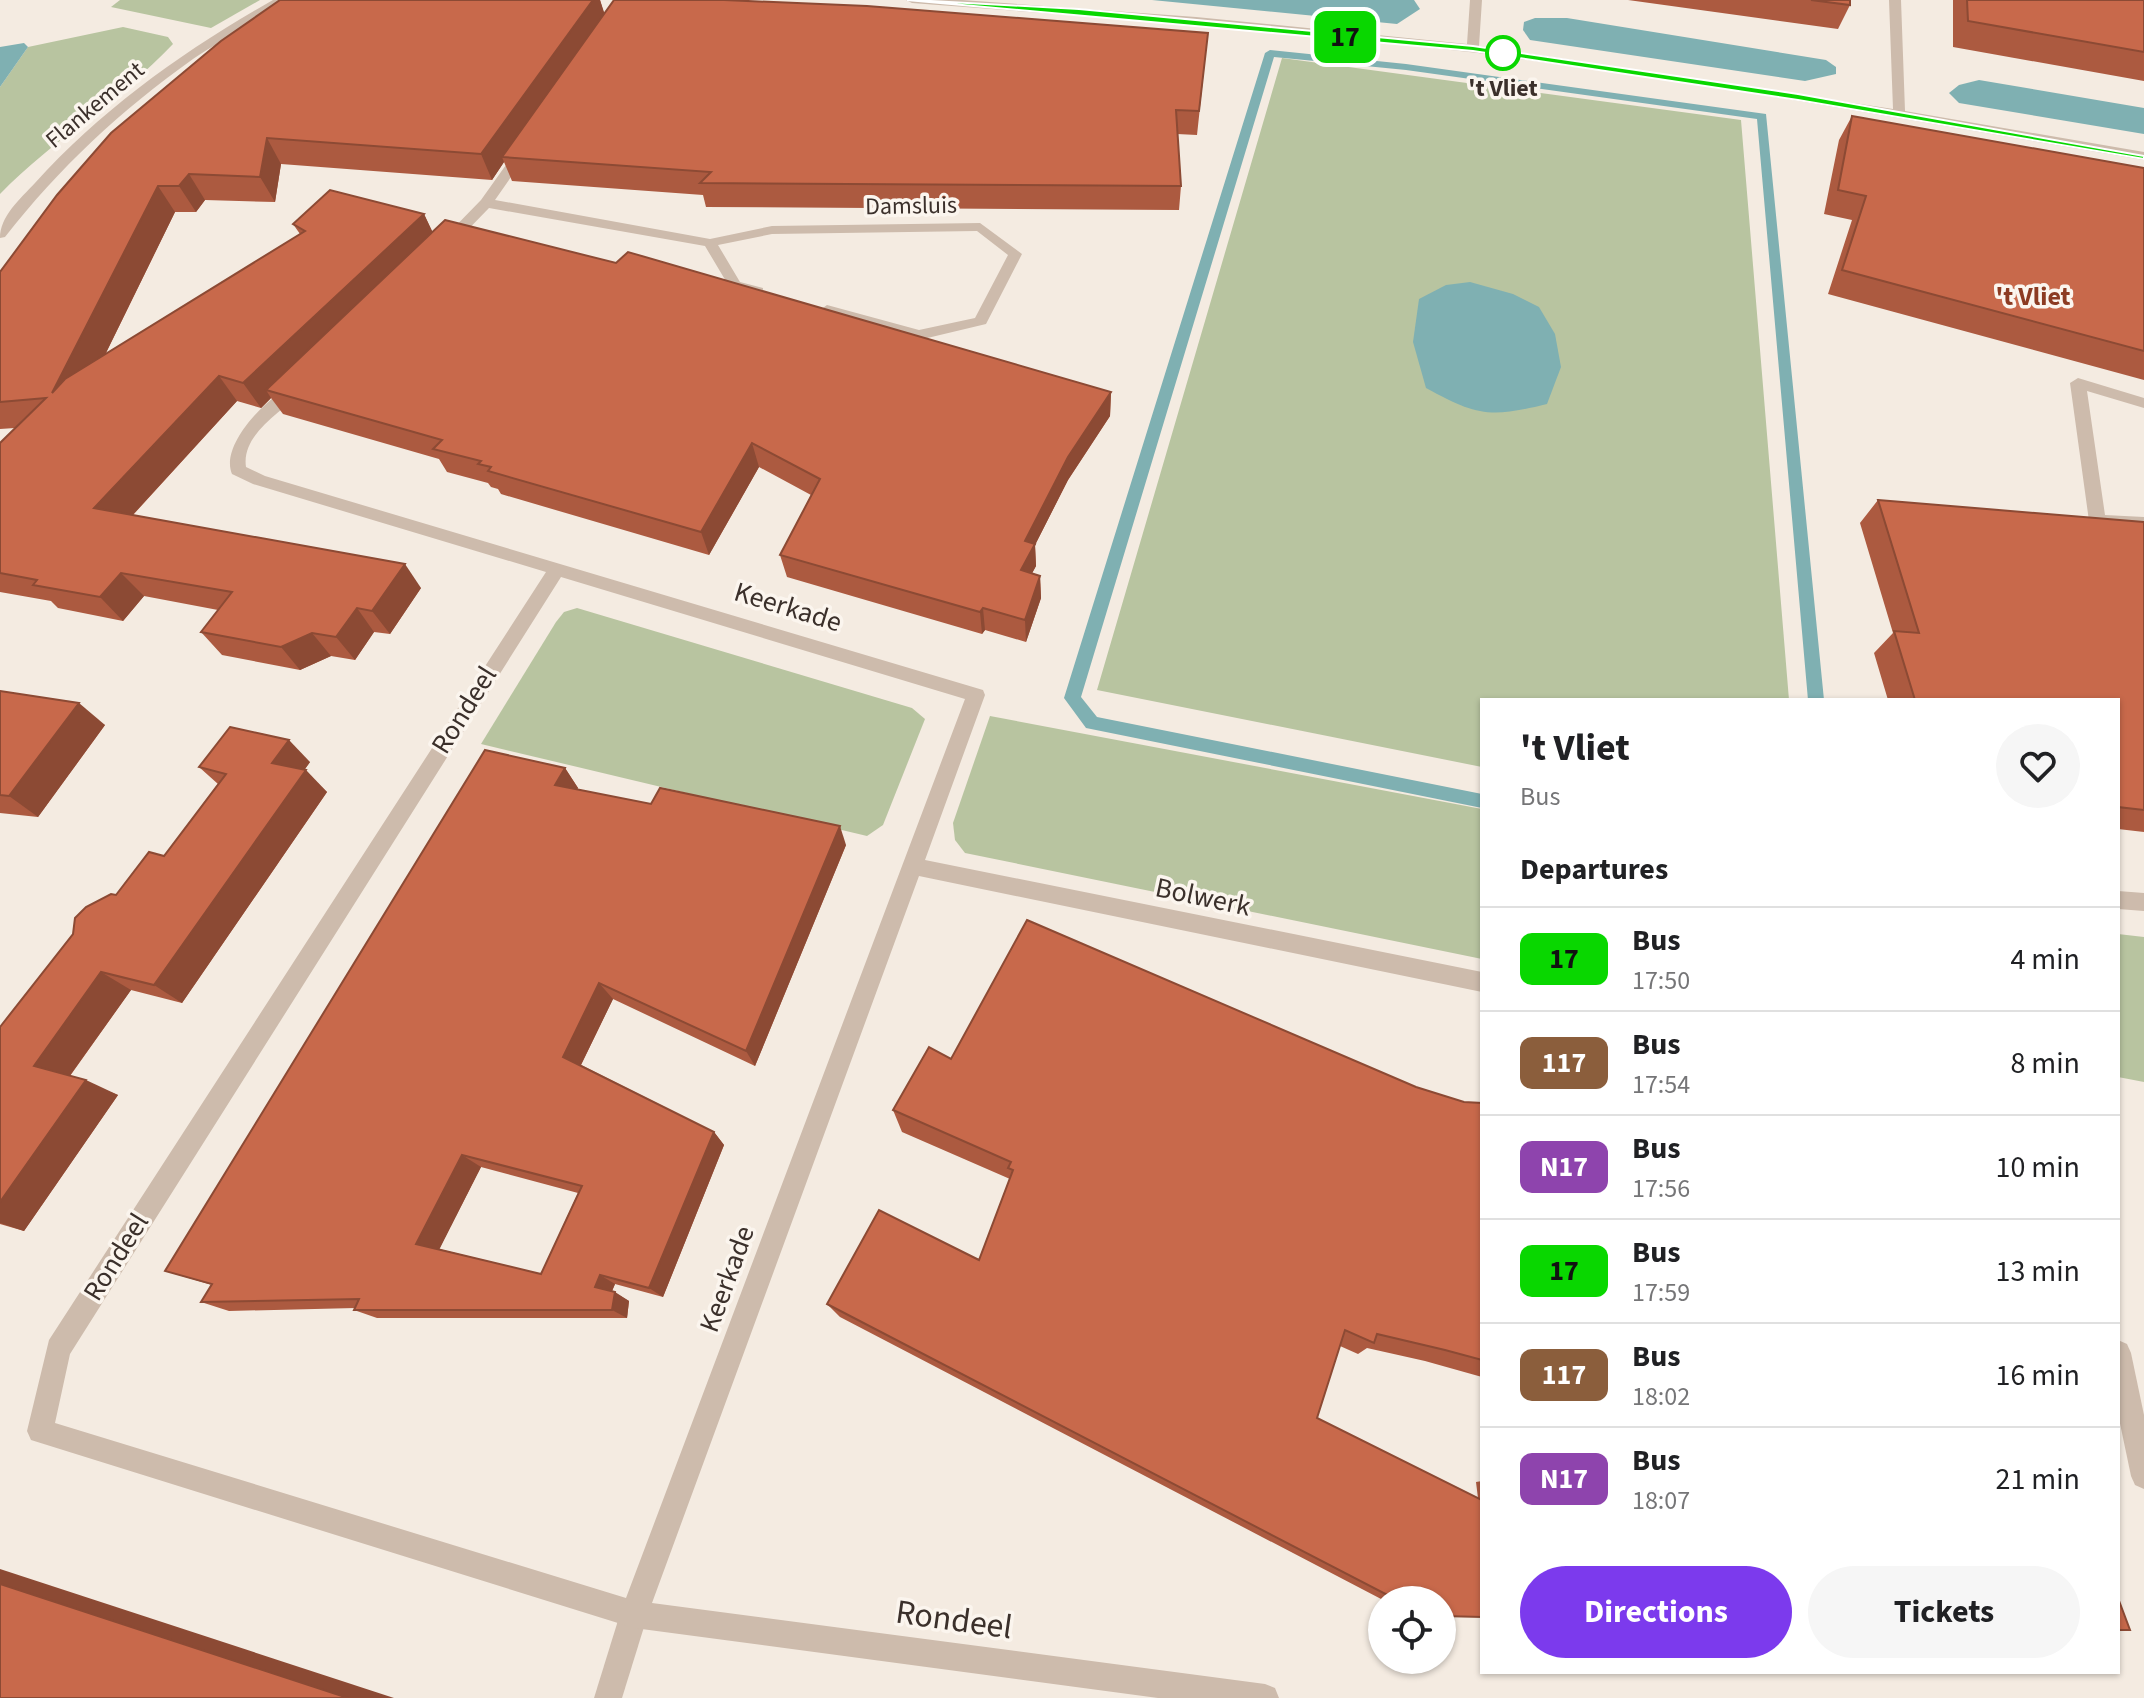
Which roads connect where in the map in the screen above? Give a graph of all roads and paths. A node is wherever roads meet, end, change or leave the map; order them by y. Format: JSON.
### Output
{"nodes":[{"id":1,"x":281,"y":0,"type":"edge"},
{"id":2,"x":912,"y":0,"type":"edge"},
{"id":3,"x":1476,"y":0,"type":"edge"},
{"id":4,"x":1895,"y":0,"type":"edge"},
{"id":5,"x":1080,"y":6,"type":"edge"},
{"id":6,"x":1473,"y":49,"type":"junction"},
{"id":7,"x":1899,"y":113,"type":"junction"},
{"id":8,"x":530,"y":142,"type":"edge"},
{"id":9,"x":2144,"y":156,"type":"edge"},
{"id":10,"x":486,"y":203,"type":"junction"},
{"id":11,"x":0,"y":234,"type":"edge"},
{"id":12,"x":710,"y":243,"type":"junction"},
{"id":13,"x":431,"y":259,"type":"edge"},
{"id":14,"x":781,"y":297,"type":"edge"},
{"id":15,"x":812,"y":306,"type":"edge"},
{"id":16,"x":309,"y":377,"type":"edge"},
{"id":17,"x":2144,"y":403,"type":"edge"},
{"id":18,"x":2144,"y":523,"type":"edge"},
{"id":19,"x":556,"y":570,"type":"junction"},
{"id":20,"x":912,"y":866,"type":"junction"},
{"id":21,"x":2120,"y":900,"type":"edge"},
{"id":22,"x":2144,"y":902,"type":"edge"},
{"id":23,"x":1480,"y":982,"type":"edge"},
{"id":24,"x":2120,"y":1362,"type":"edge"},
{"id":25,"x":2144,"y":1476,"type":"edge"},
{"id":26,"x":634,"y":1614,"type":"junction"},
{"id":27,"x":608,"y":1698,"type":"edge"},
{"id":28,"x":1265,"y":1698,"type":"edge"}],
"edges":[{"from":1,"to":11,"type":"street","name":"Flankement"},
{"from":2,"to":5,"type":"street"},
{"from":3,"to":6,"type":"street"},
{"from":4,"to":7,"type":"street"},
{"from":5,"to":6,"type":"street"},
{"from":6,"to":7,"type":"street"},
{"from":7,"to":9,"type":"street"},
{"from":8,"to":10,"type":"street"},
{"from":10,"to":12,"type":"street","name":"Damsluis"},
{"from":10,"to":13,"type":"street"},
{"from":12,"to":14,"type":"street"},
{"from":12,"to":15,"type":"street","name":"Damsluis"},
{"from":16,"to":19,"type":"street","name":"Keerkade"},
{"from":17,"to":18,"type":"street"},
{"from":19,"to":20,"type":"street","name":"Keerkade"},
{"from":19,"to":26,"type":"street","name":"Rondeel"},
{"from":20,"to":23,"type":"street","name":"Bolwerk"},
{"from":20,"to":26,"type":"street","name":"Keerkade"},
{"from":21,"to":22,"type":"street"},
{"from":24,"to":25,"type":"street"},
{"from":26,"to":27,"type":"street"},
{"from":26,"to":28,"type":"street","name":"Rondeel"}]}
